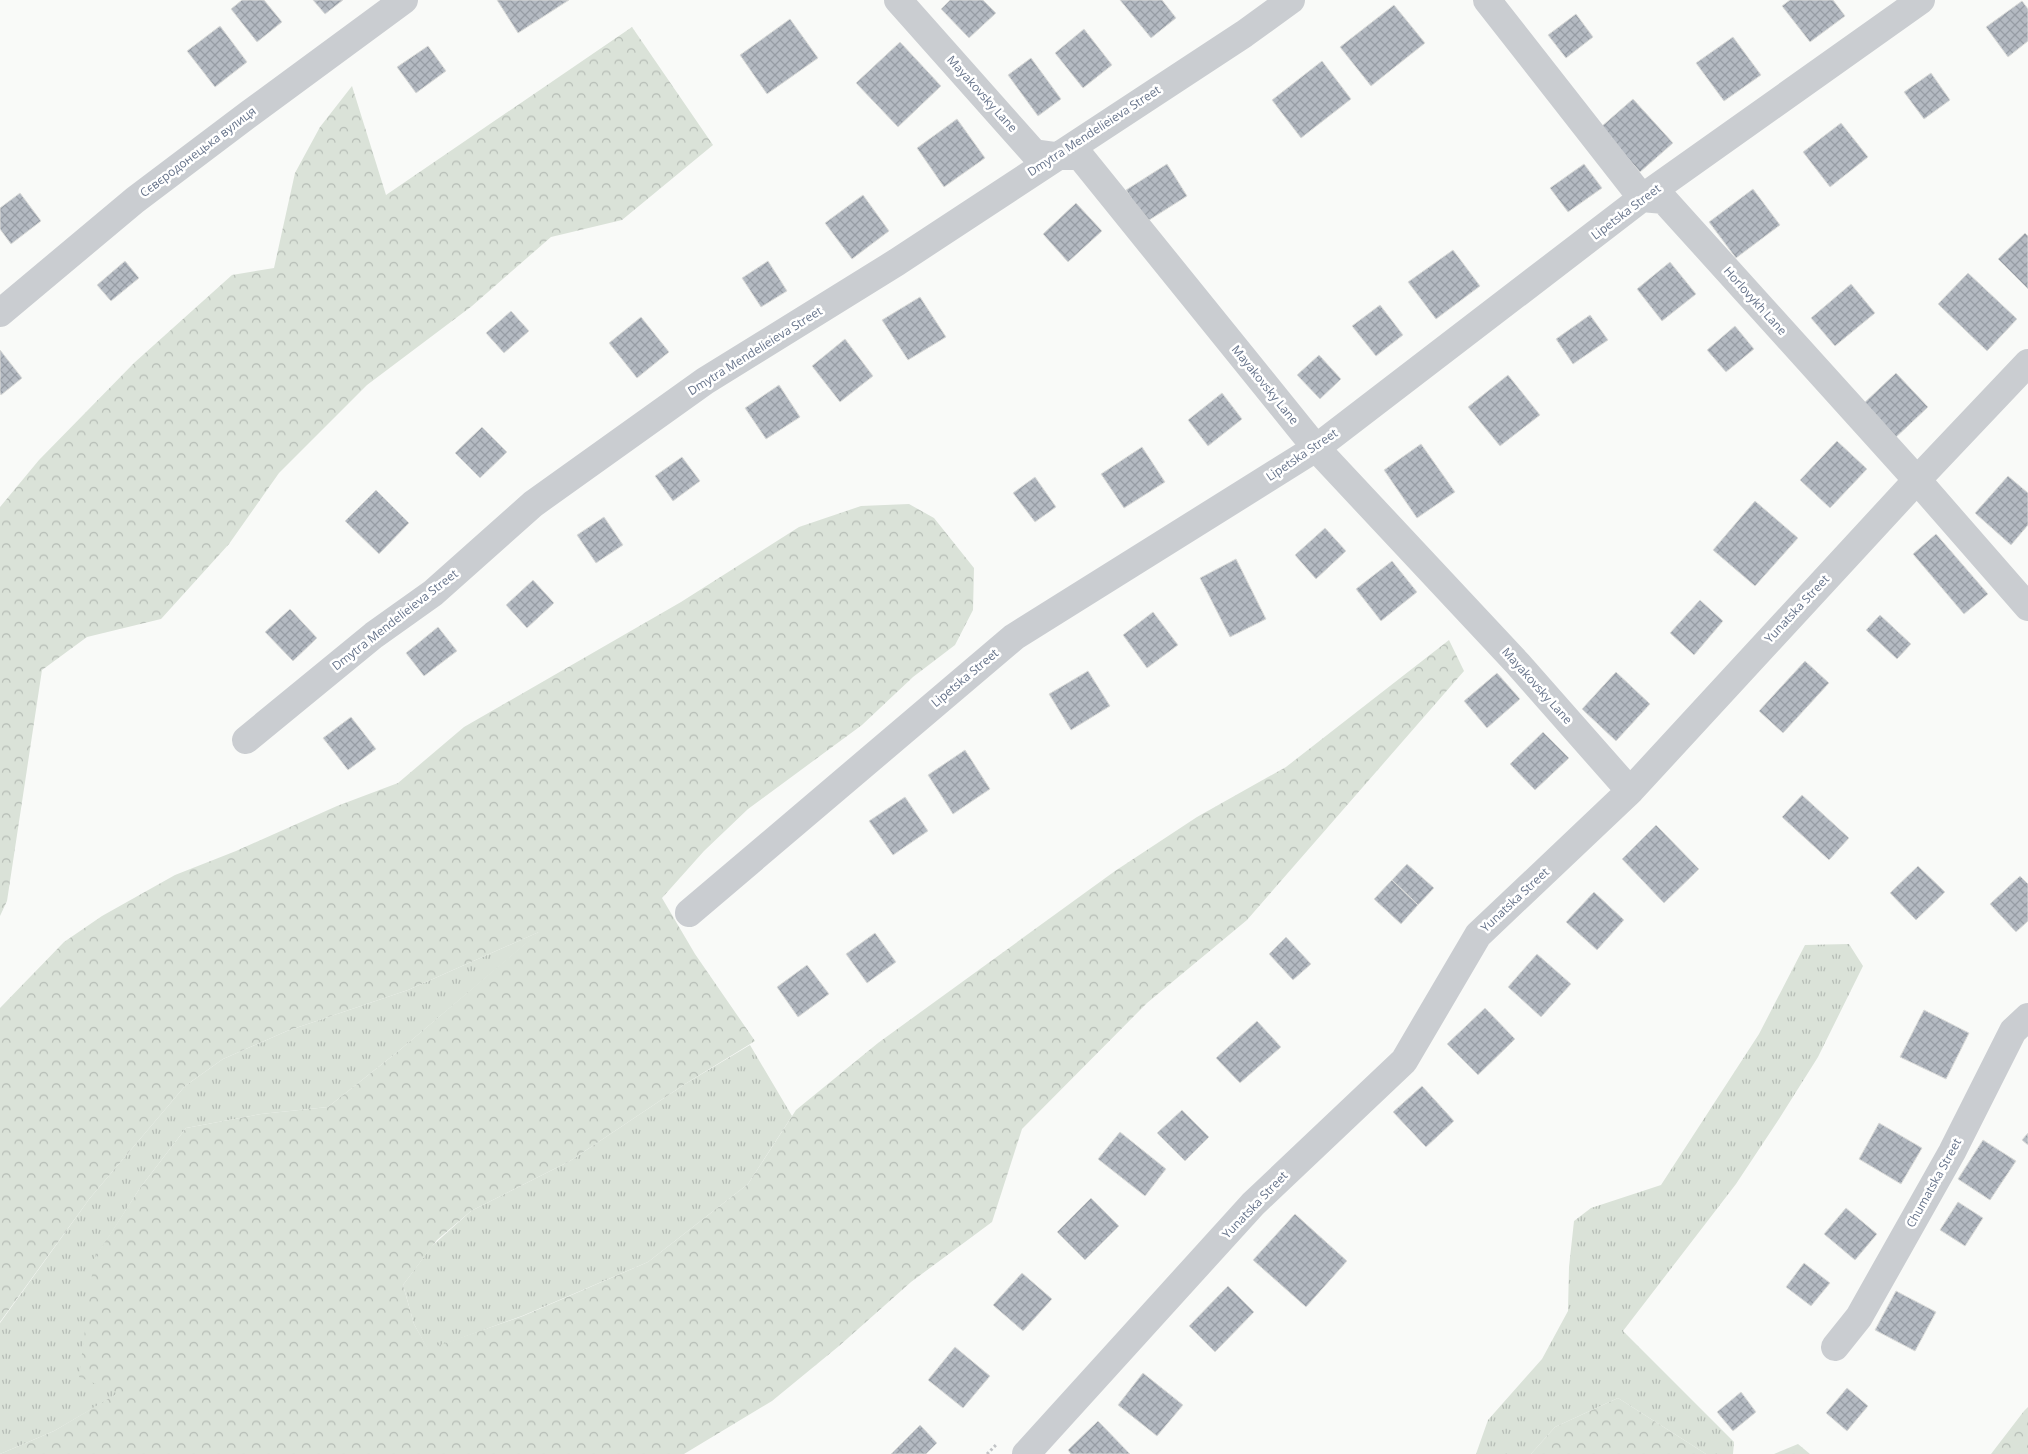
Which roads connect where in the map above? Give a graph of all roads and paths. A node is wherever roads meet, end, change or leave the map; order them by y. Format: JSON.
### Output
{"nodes":[{"id":1,"x":404,"y":0,"type":"edge"},
{"id":2,"x":898,"y":0,"type":"edge"},
{"id":3,"x":1291,"y":0,"type":"edge"},
{"id":4,"x":1487,"y":0,"type":"edge"},
{"id":5,"x":1921,"y":0,"type":"edge"},
{"id":6,"x":1056,"y":156,"type":"junction"},
{"id":7,"x":1642,"y":198,"type":"junction"},
{"id":8,"x":0,"y":313,"type":"edge"},
{"id":9,"x":2028,"y":363,"type":"edge"},
{"id":10,"x":1316,"y":448,"type":"junction"},
{"id":11,"x":1917,"y":480,"type":"junction"},
{"id":12,"x":2028,"y":607,"type":"edge"},
{"id":13,"x":246,"y":740,"type":"dead end"},
{"id":14,"x":1630,"y":791,"type":"junction"},
{"id":15,"x":689,"y":913,"type":"dead end"},
{"id":16,"x":2028,"y":1017,"type":"edge"},
{"id":17,"x":1835,"y":1347,"type":"dead end"},
{"id":18,"x":1026,"y":1454,"type":"edge"}],
"edges":[{"from":1,"to":8,"type":"street","name":"Сєвєродонецька вулиця"},
{"from":2,"to":6,"type":"street","name":"Mayakovsky Lane"},
{"from":3,"to":6,"type":"street","name":"Dmytra Mendelieieva Street"},
{"from":4,"to":7,"type":"street"},
{"from":5,"to":7,"type":"street","name":"Lipetska Street"},
{"from":6,"to":10,"type":"street","name":"Mayakovsky Lane"},
{"from":6,"to":13,"type":"street","name":"Dmytra Mendelieieva Street"},
{"from":7,"to":10,"type":"street","name":"Lipetska Street"},
{"from":7,"to":11,"type":"street","name":"Horlovykh Lane"},
{"from":9,"to":11,"type":"street","name":"Yunatska Street"},
{"from":10,"to":14,"type":"street","name":"Mayakovsky Lane"},
{"from":10,"to":15,"type":"street","name":"Lipetska Street"},
{"from":11,"to":12,"type":"street","name":"Horlovykh Lane"},
{"from":11,"to":14,"type":"street","name":"Yunatska Street"},
{"from":14,"to":18,"type":"street","name":"Yunatska Street"},
{"from":16,"to":17,"type":"street","name":"Chumatska Street"}]}
